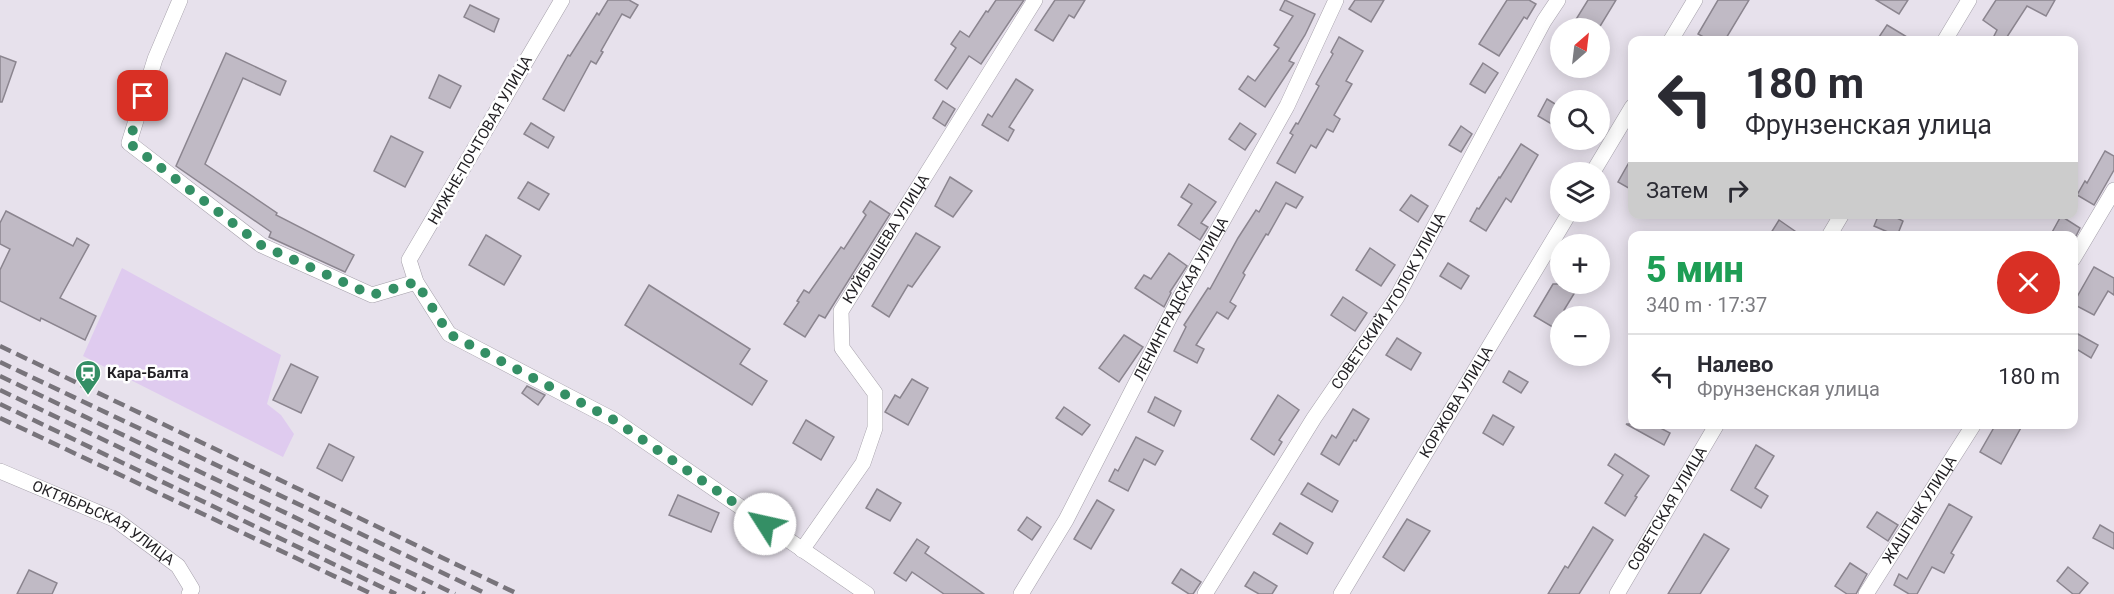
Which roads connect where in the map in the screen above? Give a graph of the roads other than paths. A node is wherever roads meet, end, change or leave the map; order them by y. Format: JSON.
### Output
{"nodes":[{"id":1,"x":180,"y":0,"type":"edge"},
{"id":2,"x":562,"y":0,"type":"edge"},
{"id":3,"x":1035,"y":0,"type":"edge"},
{"id":4,"x":1336,"y":0,"type":"edge"},
{"id":5,"x":1558,"y":0,"type":"edge"},
{"id":6,"x":1695,"y":0,"type":"edge"},
{"id":7,"x":1969,"y":0,"type":"edge"},
{"id":8,"x":1673,"y":36,"type":"edge"},
{"id":9,"x":1947,"y":36,"type":"edge"},
{"id":10,"x":1628,"y":114,"type":"edge"},
{"id":11,"x":1599,"y":162,"type":"edge"},
{"id":12,"x":2114,"y":190,"type":"edge"},
{"id":13,"x":1564,"y":222,"type":"edge"},
{"id":14,"x":2078,"y":251,"type":"edge"},
{"id":15,"x":416,"y":282,"type":"junction"},
{"id":16,"x":1714,"y":429,"type":"edge"},
{"id":17,"x":1971,"y":429,"type":"edge"},
{"id":18,"x":0,"y":471,"type":"edge"},
{"id":19,"x":802,"y":550,"type":"junction"},
{"id":20,"x":191,"y":591,"type":"edge"},
{"id":21,"x":867,"y":594,"type":"edge"},
{"id":22,"x":1021,"y":594,"type":"edge"},
{"id":23,"x":1205,"y":594,"type":"edge"},
{"id":24,"x":1341,"y":594,"type":"edge"},
{"id":25,"x":1617,"y":594,"type":"edge"},
{"id":26,"x":1866,"y":594,"type":"edge"}],
"edges":[{"from":1,"to":15,"type":"street"},
{"from":2,"to":15,"type":"street","name":"НИЖНЕ-ПОЧТОВАЯ УЛИЦА"},
{"from":3,"to":19,"type":"street","name":"КУЙБЫШЕВА УЛИЦА"},
{"from":4,"to":22,"type":"street","name":"ЛЕНИНГРАДСКАЯ УЛИЦА"},
{"from":5,"to":23,"type":"street","name":"СОВЕТСКИЙ УГОЛОК УЛИЦА"},
{"from":6,"to":8,"type":"street"},
{"from":7,"to":9,"type":"street"},
{"from":10,"to":11,"type":"street"},
{"from":12,"to":14,"type":"street"},
{"from":13,"to":24,"type":"street","name":"КОРЖОВА УЛИЦА"},
{"from":15,"to":19,"type":"street"},
{"from":16,"to":25,"type":"street","name":"СОВЕТСКАЯ УЛИЦА"},
{"from":17,"to":26,"type":"street","name":"ЖАШТЫК УЛИЦА"},
{"from":18,"to":20,"type":"street","name":"ОКТЯБРЬСКАЯ УЛИЦА"},
{"from":19,"to":21,"type":"street"}]}
